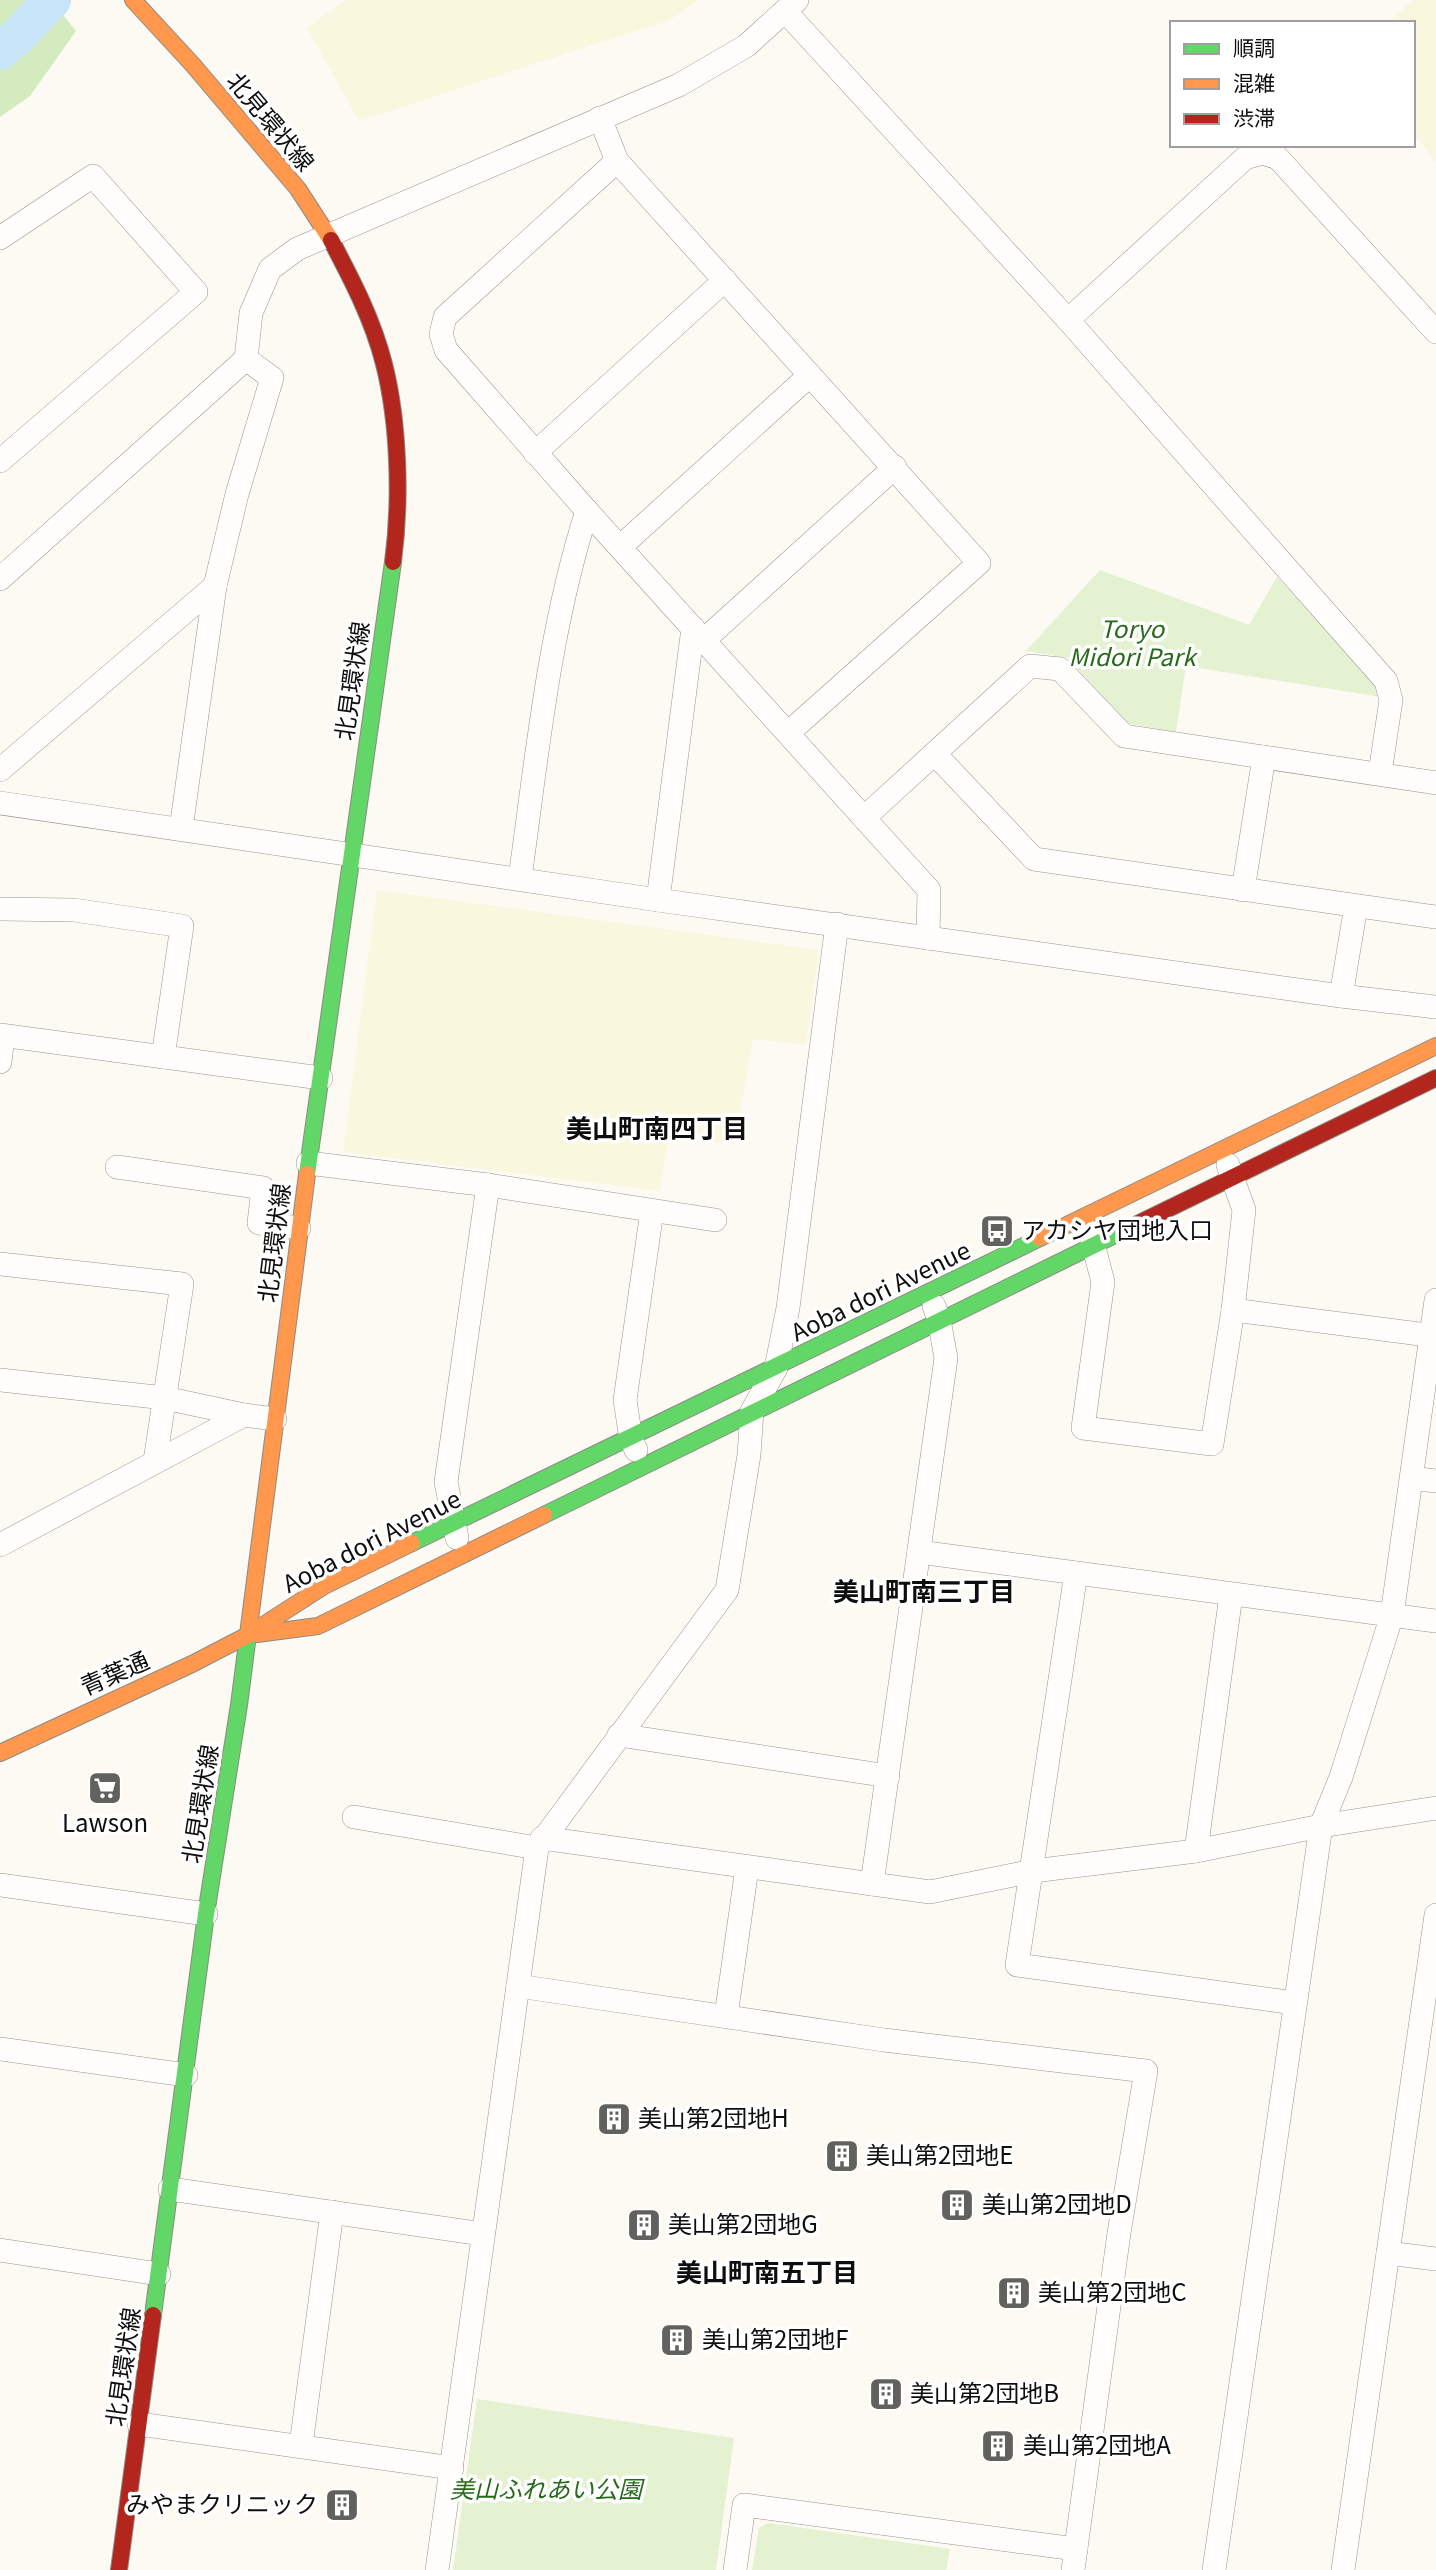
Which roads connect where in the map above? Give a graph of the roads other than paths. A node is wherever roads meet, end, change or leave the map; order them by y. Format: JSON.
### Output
{"nodes":[{"id":1,"x":133,"y":0,"type":"edge"},
{"id":2,"x":791,"y":6,"type":"edge"},
{"id":3,"x":600,"y":118,"type":"junction"},
{"id":4,"x":617,"y":161,"type":"junction"},
{"id":5,"x":329,"y":236,"type":"junction"},
{"id":6,"x":0,"y":238,"type":"edge"},
{"id":7,"x":725,"y":280,"type":"junction"},
{"id":8,"x":1068,"y":320,"type":"junction"},
{"id":9,"x":1436,"y":332,"type":"edge"},
{"id":10,"x":246,"y":359,"type":"junction"},
{"id":11,"x":810,"y":375,"type":"junction"},
{"id":12,"x":535,"y":453,"type":"junction"},
{"id":13,"x":0,"y":461,"type":"edge"},
{"id":14,"x":895,"y":467,"type":"junction"},
{"id":15,"x":587,"y":511,"type":"junction"},
{"id":16,"x":620,"y":547,"type":"junction"},
{"id":17,"x":0,"y":579,"type":"edge"},
{"id":18,"x":215,"y":586,"type":"junction"},
{"id":19,"x":698,"y":634,"type":"junction"},
{"id":20,"x":788,"y":733,"type":"junction"},
{"id":21,"x":935,"y":754,"type":"junction"},
{"id":22,"x":1264,"y":757,"type":"junction"},
{"id":23,"x":0,"y":770,"type":"edge"},
{"id":24,"x":1380,"y":773,"type":"junction"},
{"id":25,"x":1436,"y":783,"type":"edge"},
{"id":26,"x":0,"y":803,"type":"edge"},
{"id":27,"x":865,"y":817,"type":"junction"},
{"id":28,"x":181,"y":829,"type":"junction"},
{"id":29,"x":353,"y":856,"type":"junction"},
{"id":30,"x":520,"y":878,"type":"junction"},
{"id":31,"x":1243,"y":890,"type":"junction"},
{"id":32,"x":657,"y":900,"type":"junction"},
{"id":33,"x":1356,"y":906,"type":"junction"},
{"id":34,"x":0,"y":909,"type":"edge"},
{"id":35,"x":1436,"y":917,"type":"edge"},
{"id":36,"x":837,"y":924,"type":"junction"},
{"id":37,"x":928,"y":938,"type":"junction"},
{"id":38,"x":1341,"y":996,"type":"junction"},
{"id":39,"x":1436,"y":1007,"type":"edge"},
{"id":40,"x":2,"y":1036,"type":"edge"},
{"id":41,"x":1436,"y":1046,"type":"edge"},
{"id":42,"x":163,"y":1057,"type":"junction"},
{"id":43,"x":0,"y":1062,"type":"edge"},
{"id":44,"x":321,"y":1078,"type":"junction"},
{"id":45,"x":1436,"y":1078,"type":"edge"},
{"id":46,"x":1223,"y":1149,"type":"junction"},
{"id":47,"x":308,"y":1163,"type":"junction"},
{"id":48,"x":117,"y":1167,"type":"dead end"},
{"id":49,"x":1233,"y":1177,"type":"junction"},
{"id":50,"x":488,"y":1185,"type":"junction"},
{"id":51,"x":652,"y":1211,"type":"junction"},
{"id":52,"x":1087,"y":1217,"type":"junction"},
{"id":53,"x":715,"y":1220,"type":"dead end"},
{"id":54,"x":299,"y":1228,"type":"junction"},
{"id":55,"x":1094,"y":1245,"type":"junction"},
{"id":56,"x":0,"y":1264,"type":"edge"},
{"id":57,"x":929,"y":1294,"type":"junction"},
{"id":58,"x":1436,"y":1300,"type":"edge"},
{"id":59,"x":1233,"y":1310,"type":"junction"},
{"id":60,"x":939,"y":1320,"type":"junction"},
{"id":61,"x":1433,"y":1335,"type":"edge"},
{"id":62,"x":776,"y":1368,"type":"junction"},
{"id":63,"x":0,"y":1380,"type":"edge"},
{"id":64,"x":165,"y":1398,"type":"junction"},
{"id":65,"x":752,"y":1411,"type":"junction"},
{"id":66,"x":244,"y":1415,"type":"junction"},
{"id":67,"x":275,"y":1419,"type":"junction"},
{"id":68,"x":631,"y":1439,"type":"junction"},
{"id":69,"x":155,"y":1461,"type":"junction"},
{"id":70,"x":642,"y":1465,"type":"junction"},
{"id":71,"x":1412,"y":1478,"type":"junction"},
{"id":72,"x":1436,"y":1481,"type":"edge"},
{"id":73,"x":453,"y":1525,"type":"junction"},
{"id":74,"x":0,"y":1545,"type":"edge"},
{"id":75,"x":919,"y":1552,"type":"junction"},
{"id":76,"x":462,"y":1555,"type":"junction"},
{"id":77,"x":1076,"y":1573,"type":"junction"},
{"id":78,"x":1231,"y":1595,"type":"junction"},
{"id":79,"x":1392,"y":1615,"type":"junction"},
{"id":80,"x":1436,"y":1621,"type":"edge"},
{"id":81,"x":248,"y":1635,"type":"junction"},
{"id":82,"x":619,"y":1735,"type":"junction"},
{"id":83,"x":0,"y":1753,"type":"edge"},
{"id":84,"x":888,"y":1776,"type":"junction"},
{"id":85,"x":1436,"y":1808,"type":"edge"},
{"id":86,"x":354,"y":1817,"type":"dead end"},
{"id":87,"x":1321,"y":1826,"type":"junction"},
{"id":88,"x":540,"y":1843,"type":"junction"},
{"id":89,"x":1196,"y":1852,"type":"junction"},
{"id":90,"x":747,"y":1868,"type":"junction"},
{"id":91,"x":1032,"y":1871,"type":"junction"},
{"id":92,"x":872,"y":1884,"type":"junction"},
{"id":93,"x":0,"y":1885,"type":"edge"},
{"id":94,"x":206,"y":1914,"type":"junction"},
{"id":95,"x":1436,"y":1915,"type":"edge"},
{"id":96,"x":518,"y":1986,"type":"junction"},
{"id":97,"x":1295,"y":2003,"type":"junction"},
{"id":98,"x":726,"y":2016,"type":"junction"},
{"id":99,"x":0,"y":2049,"type":"edge"},
{"id":100,"x":186,"y":2075,"type":"junction"},
{"id":101,"x":170,"y":2189,"type":"junction"},
{"id":102,"x":332,"y":2211,"type":"junction"},
{"id":103,"x":483,"y":2234,"type":"junction"},
{"id":104,"x":0,"y":2250,"type":"edge"},
{"id":105,"x":1388,"y":2253,"type":"junction"},
{"id":106,"x":1436,"y":2259,"type":"edge"},
{"id":107,"x":159,"y":2274,"type":"junction"},
{"id":108,"x":139,"y":2424,"type":"junction"},
{"id":109,"x":301,"y":2445,"type":"junction"},
{"id":110,"x":452,"y":2468,"type":"junction"},
{"id":111,"x":1074,"y":2559,"type":"edge"},
{"id":112,"x":119,"y":2570,"type":"edge"},
{"id":113,"x":437,"y":2570,"type":"edge"},
{"id":114,"x":735,"y":2570,"type":"edge"},
{"id":115,"x":1214,"y":2570,"type":"edge"},
{"id":116,"x":1343,"y":2570,"type":"edge"}],
"edges":[{"from":1,"to":5,"type":"street","name":"北見環状線"},
{"from":2,"to":3,"type":"street"},
{"from":2,"to":8,"type":"street"},
{"from":3,"to":4,"type":"street"},
{"from":3,"to":5,"type":"street"},
{"from":4,"to":7,"type":"street"},
{"from":4,"to":12,"type":"street"},
{"from":5,"to":10,"type":"street"},
{"from":5,"to":29,"type":"street","name":"北見環状線"},
{"from":6,"to":13,"type":"street"},
{"from":7,"to":11,"type":"street"},
{"from":7,"to":12,"type":"street"},
{"from":8,"to":9,"type":"street"},
{"from":8,"to":24,"type":"street"},
{"from":10,"to":17,"type":"street"},
{"from":10,"to":18,"type":"street"},
{"from":11,"to":14,"type":"street"},
{"from":11,"to":16,"type":"street"},
{"from":12,"to":15,"type":"street"},
{"from":14,"to":19,"type":"street"},
{"from":14,"to":20,"type":"street"},
{"from":15,"to":16,"type":"street"},
{"from":15,"to":30,"type":"street"},
{"from":16,"to":19,"type":"street"},
{"from":18,"to":23,"type":"street"},
{"from":18,"to":28,"type":"street"},
{"from":19,"to":20,"type":"street"},
{"from":19,"to":32,"type":"street"},
{"from":20,"to":27,"type":"street"},
{"from":21,"to":22,"type":"street"},
{"from":21,"to":27,"type":"street"},
{"from":21,"to":31,"type":"street"},
{"from":22,"to":24,"type":"street"},
{"from":22,"to":31,"type":"street"},
{"from":24,"to":25,"type":"street"},
{"from":26,"to":28,"type":"street"},
{"from":27,"to":37,"type":"street"},
{"from":28,"to":29,"type":"street"},
{"from":29,"to":30,"type":"street"},
{"from":29,"to":44,"type":"street","name":"北見環状線"},
{"from":30,"to":32,"type":"street"},
{"from":31,"to":33,"type":"street"},
{"from":32,"to":36,"type":"street"},
{"from":33,"to":35,"type":"street"},
{"from":33,"to":38,"type":"street"},
{"from":34,"to":42,"type":"street"},
{"from":36,"to":37,"type":"street"},
{"from":36,"to":62,"type":"street"},
{"from":37,"to":38,"type":"street"},
{"from":38,"to":39,"type":"street"},
{"from":40,"to":42,"type":"street"},
{"from":40,"to":43,"type":"street"},
{"from":41,"to":46,"type":"street","name":"Aoba dori Avenue"},
{"from":42,"to":44,"type":"street"},
{"from":44,"to":47,"type":"street","name":"北見環状線"},
{"from":45,"to":49,"type":"street","name":"Aoba dori Avenue"},
{"from":46,"to":49,"type":"street"},
{"from":46,"to":52,"type":"street","name":"Aoba dori Avenue"},
{"from":47,"to":50,"type":"street"},
{"from":47,"to":54,"type":"street","name":"北見環状線"},
{"from":48,"to":54,"type":"street"},
{"from":49,"to":55,"type":"street","name":"Aoba dori Avenue"},
{"from":49,"to":59,"type":"street"},
{"from":50,"to":51,"type":"street"},
{"from":50,"to":73,"type":"street"},
{"from":51,"to":53,"type":"street"},
{"from":51,"to":68,"type":"street"},
{"from":52,"to":55,"type":"street"},
{"from":52,"to":57,"type":"street","name":"Aoba dori Avenue"},
{"from":54,"to":67,"type":"street","name":"北見環状線"},
{"from":55,"to":59,"type":"street"},
{"from":55,"to":60,"type":"street","name":"Aoba dori Avenue"},
{"from":56,"to":64,"type":"street"},
{"from":57,"to":60,"type":"street"},
{"from":57,"to":62,"type":"street","name":"Aoba dori Avenue"},
{"from":58,"to":61,"type":"street"},
{"from":59,"to":61,"type":"street"},
{"from":60,"to":65,"type":"street","name":"Aoba dori Avenue"},
{"from":60,"to":75,"type":"street"},
{"from":61,"to":71,"type":"street"},
{"from":62,"to":65,"type":"street"},
{"from":62,"to":68,"type":"street","name":"Aoba dori Avenue"},
{"from":63,"to":64,"type":"street"},
{"from":64,"to":66,"type":"street"},
{"from":64,"to":69,"type":"street"},
{"from":65,"to":70,"type":"street","name":"Aoba dori Avenue"},
{"from":65,"to":82,"type":"street"},
{"from":66,"to":67,"type":"street"},
{"from":66,"to":69,"type":"street"},
{"from":67,"to":81,"type":"street","name":"北見環状線"},
{"from":68,"to":70,"type":"street"},
{"from":68,"to":73,"type":"street","name":"Aoba dori Avenue"},
{"from":69,"to":74,"type":"street"},
{"from":70,"to":76,"type":"street","name":"Aoba dori Avenue"},
{"from":71,"to":72,"type":"street"},
{"from":71,"to":79,"type":"street"},
{"from":73,"to":76,"type":"street"},
{"from":73,"to":81,"type":"street","name":"Aoba dori Avenue"},
{"from":75,"to":77,"type":"street"},
{"from":75,"to":84,"type":"street"},
{"from":76,"to":81,"type":"street","name":"Aoba dori Avenue"},
{"from":77,"to":78,"type":"street"},
{"from":77,"to":91,"type":"street"},
{"from":78,"to":79,"type":"street"},
{"from":78,"to":89,"type":"street"},
{"from":79,"to":80,"type":"street"},
{"from":79,"to":87,"type":"street"},
{"from":81,"to":83,"type":"street","name":"青葉通"},
{"from":81,"to":94,"type":"street","name":"北見環状線"},
{"from":82,"to":84,"type":"street"},
{"from":82,"to":88,"type":"street"},
{"from":84,"to":92,"type":"street"},
{"from":85,"to":87,"type":"street"},
{"from":86,"to":88,"type":"street"},
{"from":87,"to":89,"type":"street"},
{"from":87,"to":97,"type":"street"},
{"from":88,"to":90,"type":"street"},
{"from":88,"to":96,"type":"street"},
{"from":89,"to":91,"type":"street"},
{"from":90,"to":92,"type":"street"},
{"from":90,"to":98,"type":"street"},
{"from":91,"to":92,"type":"street"},
{"from":91,"to":97,"type":"street"},
{"from":93,"to":94,"type":"street"},
{"from":94,"to":100,"type":"street","name":"北見環状線"},
{"from":95,"to":105,"type":"street"},
{"from":96,"to":98,"type":"street"},
{"from":96,"to":103,"type":"street"},
{"from":97,"to":115,"type":"street"},
{"from":98,"to":111,"type":"street"},
{"from":99,"to":100,"type":"street"},
{"from":100,"to":101,"type":"street","name":"北見環状線"},
{"from":101,"to":102,"type":"street"},
{"from":101,"to":107,"type":"street","name":"北見環状線"},
{"from":102,"to":103,"type":"street"},
{"from":102,"to":109,"type":"street"},
{"from":103,"to":110,"type":"street"},
{"from":104,"to":107,"type":"street"},
{"from":105,"to":106,"type":"street"},
{"from":105,"to":116,"type":"street"},
{"from":107,"to":108,"type":"street","name":"北見環状線"},
{"from":108,"to":109,"type":"street"},
{"from":108,"to":112,"type":"street","name":"北見環状線"},
{"from":109,"to":110,"type":"street"},
{"from":110,"to":113,"type":"street"},
{"from":111,"to":114,"type":"street"}]}
